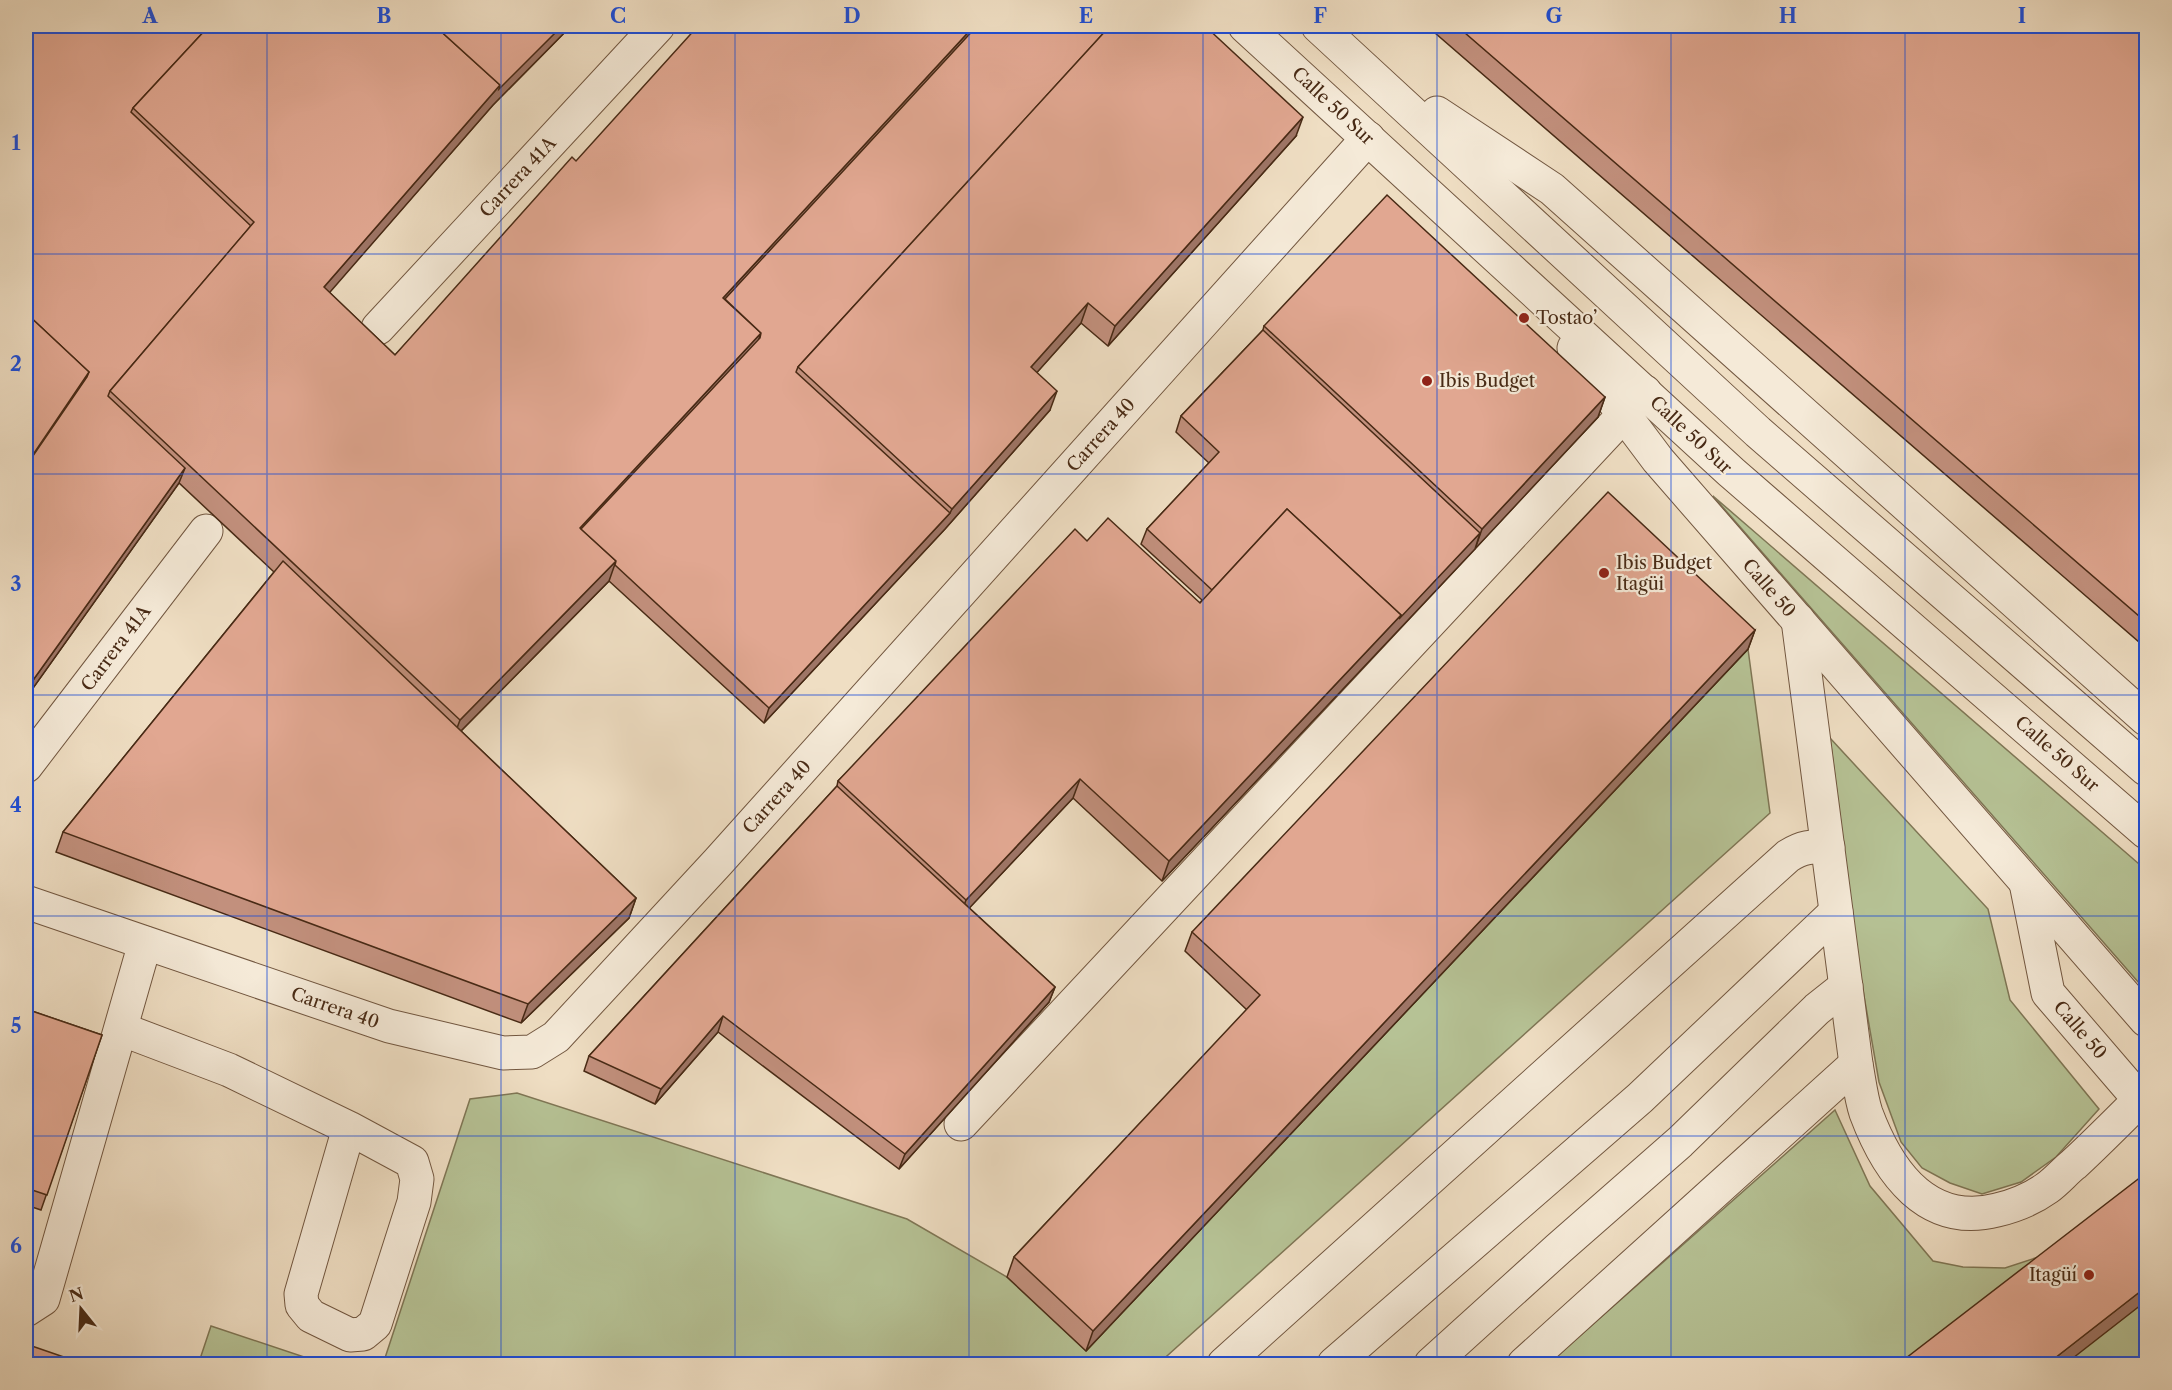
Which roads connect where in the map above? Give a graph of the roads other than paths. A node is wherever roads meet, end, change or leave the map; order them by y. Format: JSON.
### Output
{"nodes":[{"id":1,"x":658,"y":26,"type":"edge"},
{"id":2,"x":1245,"y":26,"type":"edge"},
{"id":3,"x":1318,"y":26,"type":"edge"},
{"id":4,"x":1354,"y":58,"type":"junction"},
{"id":5,"x":1368,"y":138,"type":"junction"},
{"id":6,"x":378,"y":328,"type":"dead end"},
{"id":7,"x":1634,"y":404,"type":"junction"},
{"id":8,"x":206,"y":531,"type":"dead end"},
{"id":9,"x":1798,"y":620,"type":"junction"},
{"id":10,"x":2146,"y":719,"type":"edge"},
{"id":11,"x":26,"y":766,"type":"edge"},
{"id":12,"x":2146,"y":769,"type":"edge"},
{"id":13,"x":2146,"y":832,"type":"edge"},
{"id":14,"x":1828,"y":847,"type":"junction"},
{"id":15,"x":2026,"y":881,"type":"junction"},
{"id":16,"x":26,"y":902,"type":"edge"},
{"id":17,"x":1836,"y":912,"type":"junction"},
{"id":18,"x":145,"y":943,"type":"junction"},
{"id":19,"x":1846,"y":986,"type":"junction"},
{"id":20,"x":2146,"y":1020,"type":"edge"},
{"id":21,"x":121,"y":1029,"type":"junction"},
{"id":22,"x":1856,"y":1064,"type":"junction"},
{"id":23,"x":2143,"y":1097,"type":"edge"},
{"id":24,"x":961,"y":1124,"type":"dead end"},
{"id":25,"x":349,"y":1128,"type":"junction"},
{"id":26,"x":26,"y":1310,"type":"edge"},
{"id":27,"x":1224,"y":1365,"type":"edge"},
{"id":28,"x":1334,"y":1365,"type":"edge"},
{"id":29,"x":1431,"y":1365,"type":"edge"},
{"id":30,"x":1524,"y":1365,"type":"edge"}],
"edges":[{"from":1,"to":6,"type":"street","name":"Carrera 41A"},
{"from":2,"to":5,"type":"street","name":"Calle 50 Sur"},
{"from":3,"to":4,"type":"street"},
{"from":4,"to":10,"type":"street"},
{"from":4,"to":12,"type":"street"},
{"from":5,"to":7,"type":"street","name":"Calle 50 Sur"},
{"from":5,"to":18,"type":"street","name":"Carrera 40"},
{"from":7,"to":9,"type":"street","name":"Calle 50"},
{"from":7,"to":13,"type":"street","name":"Calle 50 Sur"},
{"from":7,"to":24,"type":"street"},
{"from":8,"to":11,"type":"street","name":"Carrera 41A"},
{"from":9,"to":14,"type":"street"},
{"from":9,"to":15,"type":"street","name":"Calle 50"},
{"from":14,"to":17,"type":"street"},
{"from":14,"to":27,"type":"street"},
{"from":15,"to":20,"type":"street","name":"Calle 50"},
{"from":15,"to":23,"type":"street","name":"Calle 50"},
{"from":16,"to":18,"type":"street","name":"Carrera 40"},
{"from":17,"to":19,"type":"street"},
{"from":17,"to":28,"type":"street"},
{"from":18,"to":21,"type":"street"},
{"from":19,"to":22,"type":"street"},
{"from":19,"to":29,"type":"street"},
{"from":21,"to":25,"type":"street"},
{"from":21,"to":26,"type":"street"},
{"from":22,"to":23,"type":"street"},
{"from":22,"to":30,"type":"street"},
{"from":25,"to":25,"type":"street"}]}
